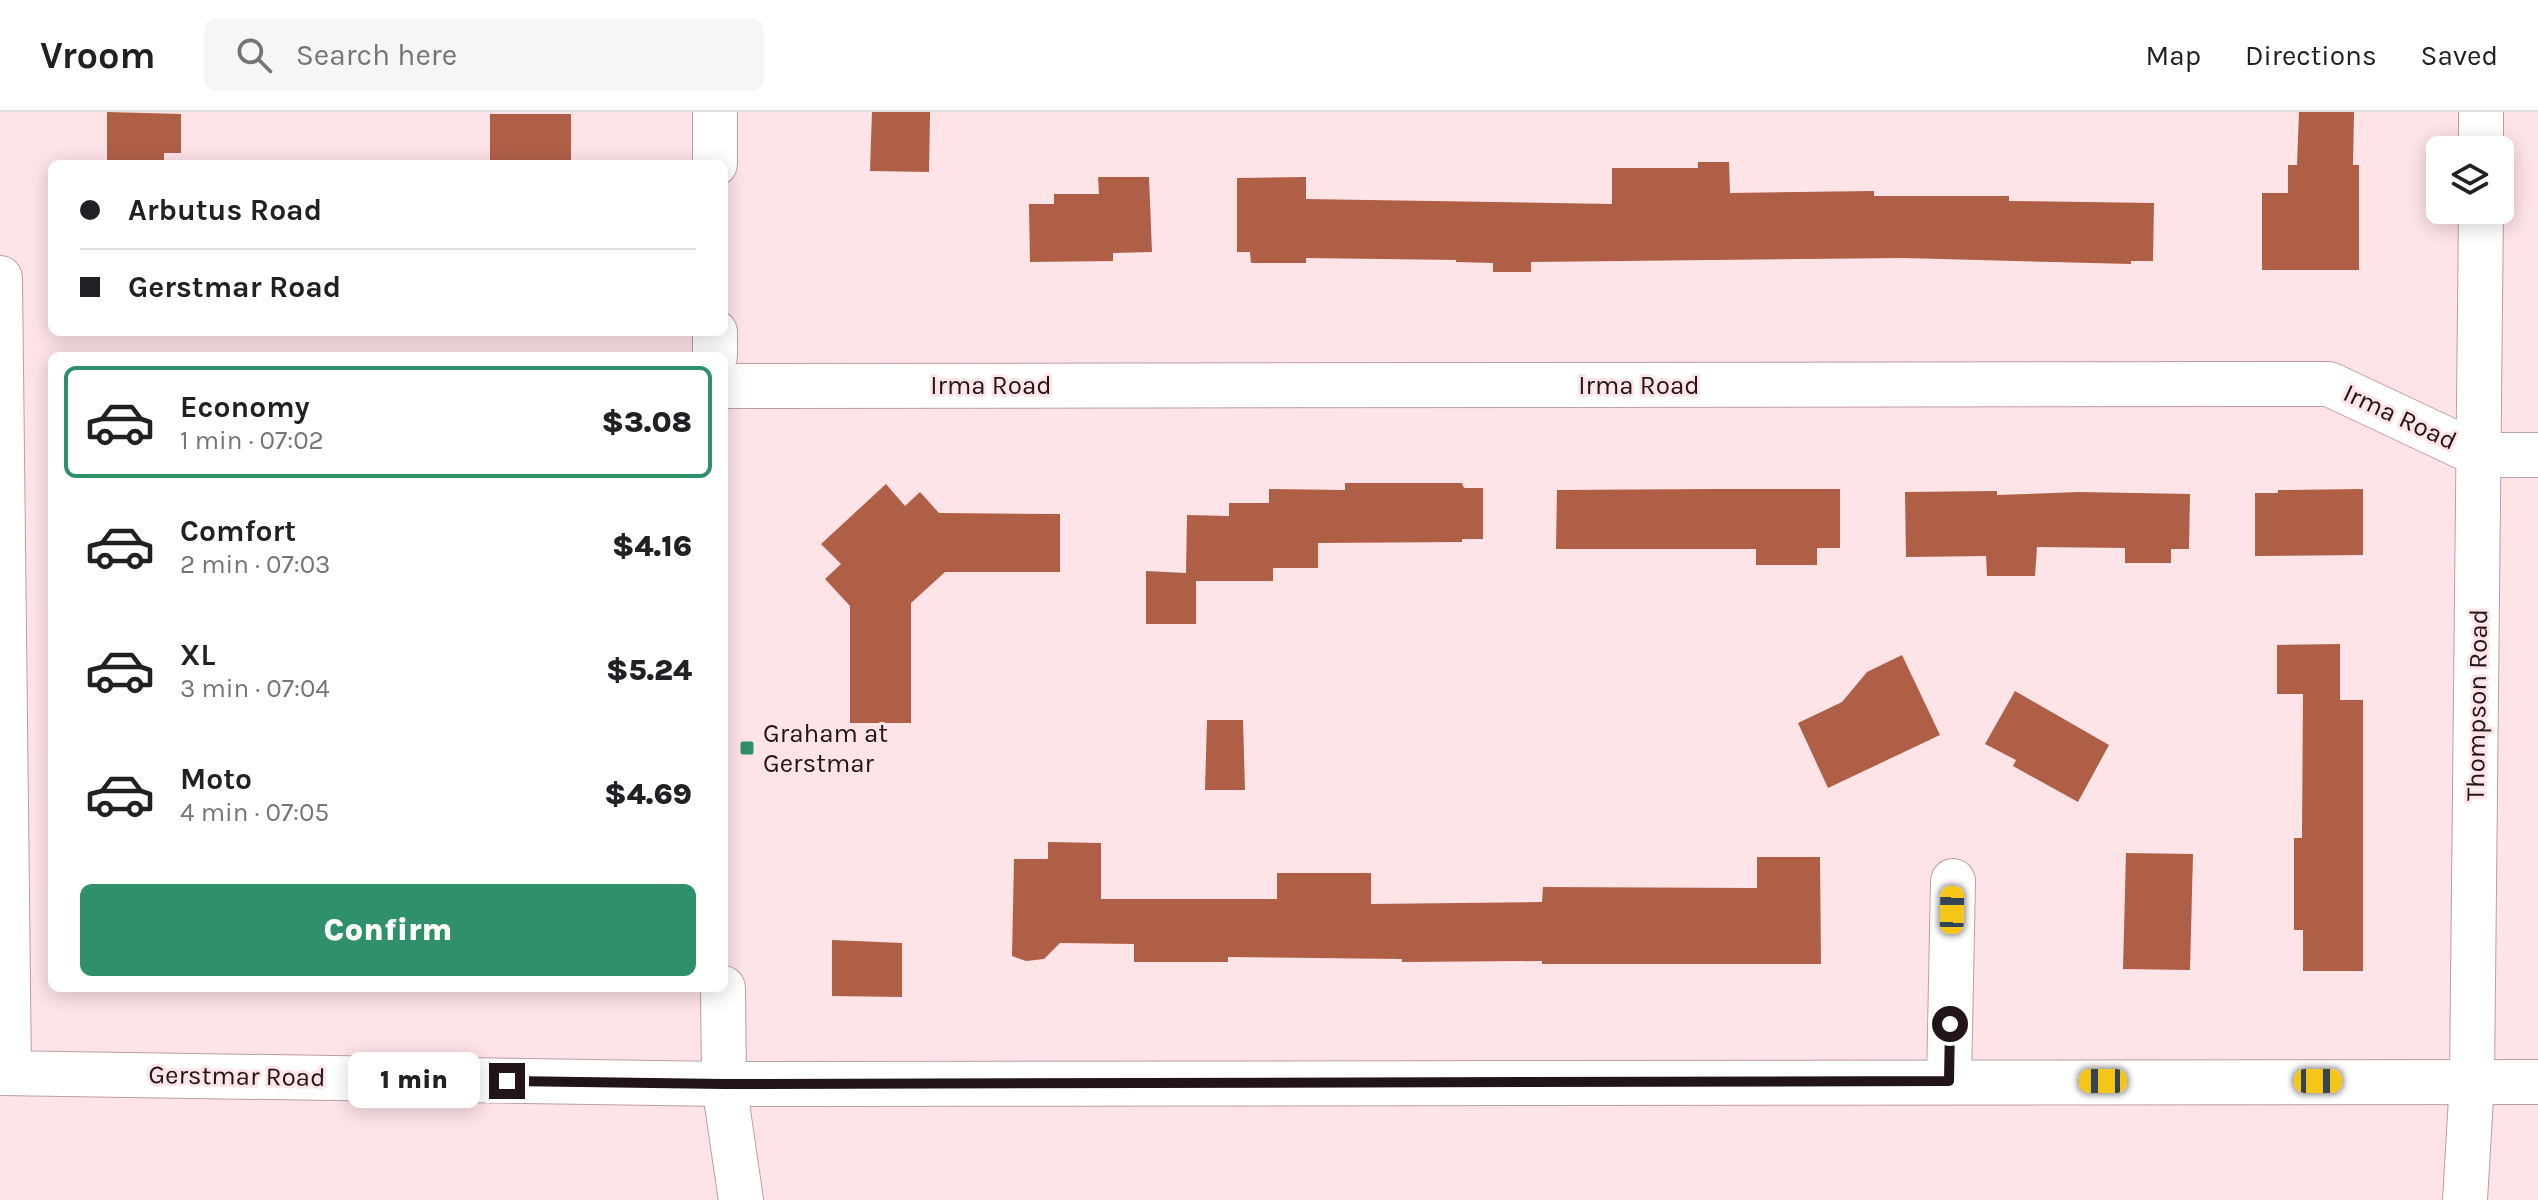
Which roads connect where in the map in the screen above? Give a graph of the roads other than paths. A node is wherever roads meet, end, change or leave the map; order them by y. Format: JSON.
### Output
{"nodes":[{"id":1,"x":715,"y":112,"type":"edge"},
{"id":2,"x":2481,"y":112,"type":"edge"},
{"id":3,"x":2481,"y":136,"type":"edge"},
{"id":4,"x":715,"y":160,"type":"edge"},
{"id":5,"x":2481,"y":224,"type":"edge"},
{"id":6,"x":0,"y":278,"type":"edge"},
{"id":7,"x":728,"y":386,"type":"edge"},
{"id":8,"x":2480,"y":455,"type":"junction"},
{"id":9,"x":2538,"y":455,"type":"edge"},
{"id":10,"x":1953,"y":881,"type":"dead end"},
{"id":11,"x":723,"y":992,"type":"edge"},
{"id":12,"x":5,"y":1073,"type":"edge"},
{"id":13,"x":1949,"y":1081,"type":"junction"},
{"id":14,"x":2472,"y":1081,"type":"junction"},
{"id":15,"x":2538,"y":1082,"type":"edge"},
{"id":16,"x":724,"y":1084,"type":"junction"},
{"id":17,"x":741,"y":1200,"type":"edge"},
{"id":18,"x":2465,"y":1200,"type":"edge"}],
"edges":[{"from":1,"to":4,"type":"street"},
{"from":2,"to":3,"type":"street"},
{"from":5,"to":8,"type":"street","name":"Thompson Road"},
{"from":6,"to":12,"type":"street"},
{"from":7,"to":8,"type":"street","name":"Irma Road"},
{"from":8,"to":9,"type":"street","name":"Irma Road"},
{"from":8,"to":14,"type":"street","name":"Thompson Road"},
{"from":10,"to":13,"type":"street"},
{"from":11,"to":16,"type":"street"},
{"from":12,"to":16,"type":"street","name":"Gerstmar Road"},
{"from":13,"to":14,"type":"street","name":"Gerstmar Road"},
{"from":13,"to":16,"type":"street","name":"Gerstmar Road"},
{"from":14,"to":15,"type":"street","name":"Gerstmar Road"},
{"from":14,"to":18,"type":"street","name":"Thompson Road"},
{"from":16,"to":17,"type":"street"}]}
